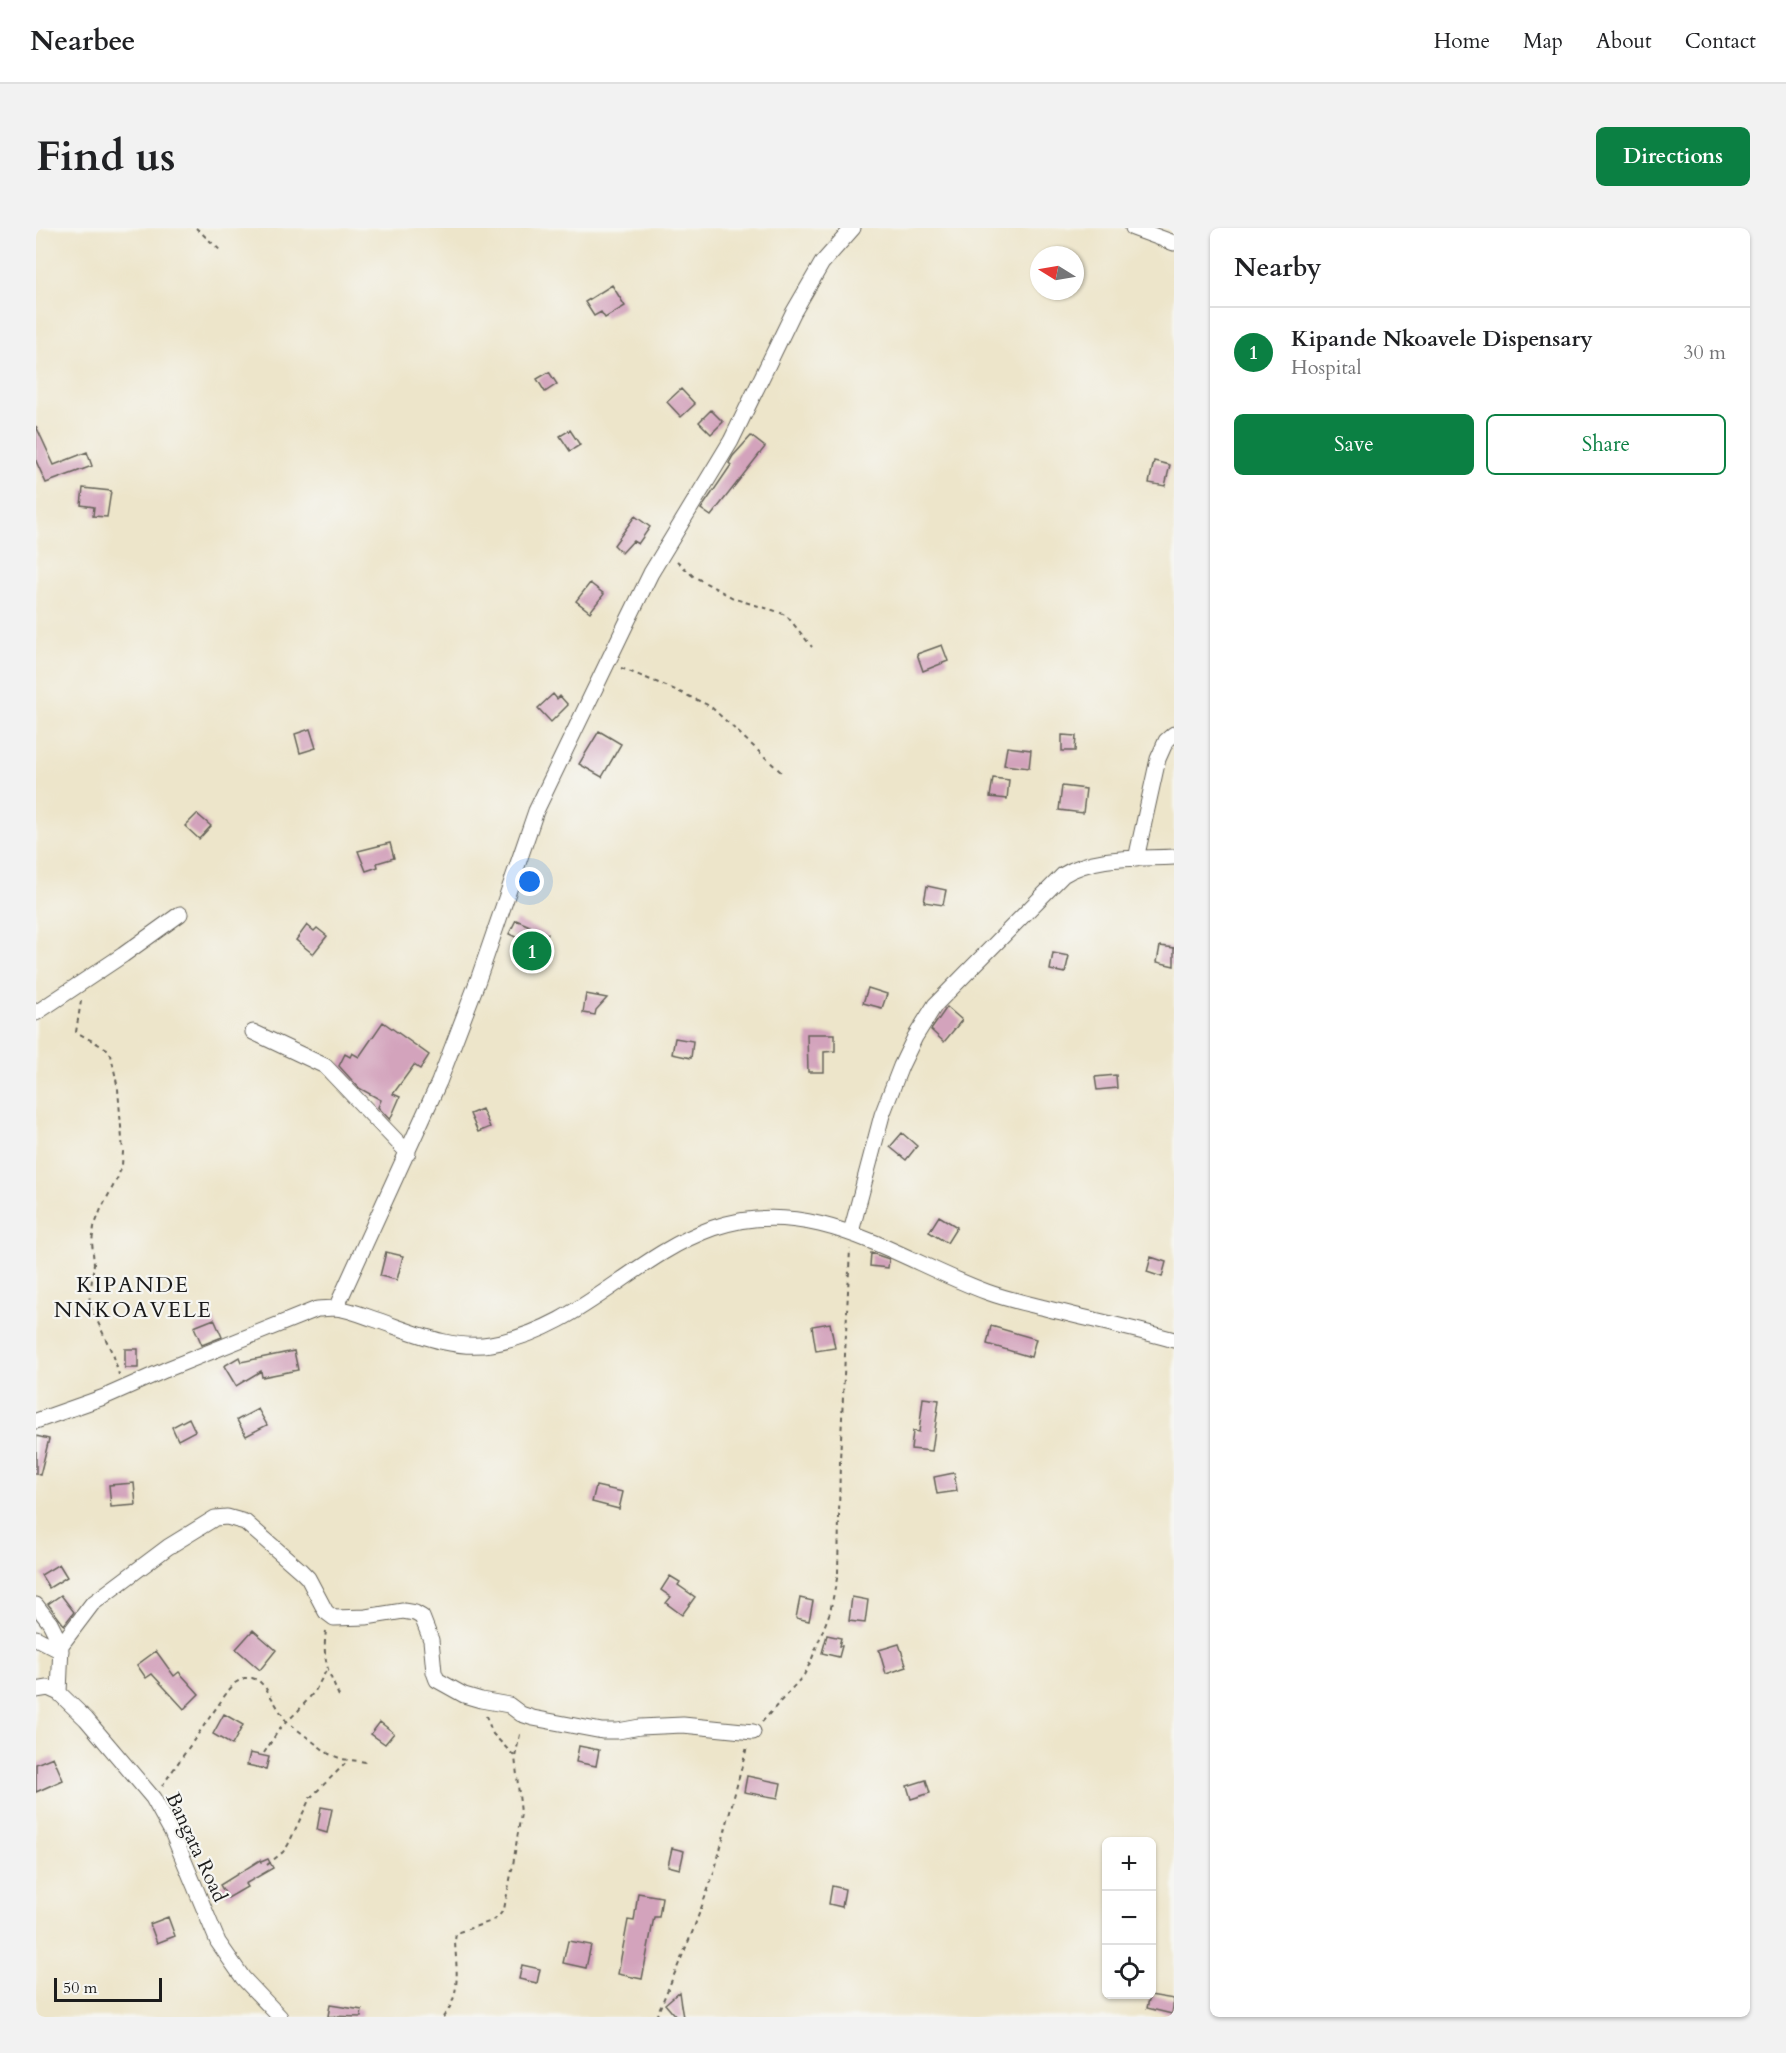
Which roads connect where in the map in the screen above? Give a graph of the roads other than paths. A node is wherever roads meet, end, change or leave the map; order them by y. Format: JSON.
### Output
{"nodes":[{"id":1,"x":853,"y":228,"type":"edge"},
{"id":2,"x":1133,"y":228,"type":"edge"},
{"id":3,"x":1174,"y":243,"type":"edge"},
{"id":4,"x":1174,"y":734,"type":"edge"},
{"id":5,"x":1174,"y":857,"type":"edge"},
{"id":6,"x":1136,"y":859,"type":"junction"},
{"id":7,"x":180,"y":914,"type":"dead end"},
{"id":8,"x":36,"y":1013,"type":"edge"},
{"id":9,"x":253,"y":1032,"type":"dead end"},
{"id":10,"x":408,"y":1153,"type":"junction"},
{"id":11,"x":851,"y":1232,"type":"junction"},
{"id":12,"x":336,"y":1308,"type":"junction"},
{"id":13,"x":1174,"y":1340,"type":"edge"},
{"id":14,"x":36,"y":1421,"type":"edge"},
{"id":15,"x":36,"y":1605,"type":"edge"},
{"id":16,"x":36,"y":1638,"type":"edge"},
{"id":17,"x":61,"y":1648,"type":"junction"},
{"id":18,"x":36,"y":1690,"type":"edge"},
{"id":19,"x":59,"y":1693,"type":"junction"},
{"id":20,"x":753,"y":1732,"type":"road end"},
{"id":21,"x":280,"y":2017,"type":"edge"}],
"edges":[{"from":1,"to":10,"type":"street"},
{"from":2,"to":3,"type":"street"},
{"from":4,"to":6,"type":"street"},
{"from":5,"to":6,"type":"street"},
{"from":6,"to":11,"type":"street"},
{"from":7,"to":8,"type":"street"},
{"from":9,"to":10,"type":"street"},
{"from":10,"to":12,"type":"street"},
{"from":11,"to":12,"type":"street"},
{"from":11,"to":13,"type":"street"},
{"from":12,"to":14,"type":"street"},
{"from":15,"to":17,"type":"street"},
{"from":16,"to":17,"type":"street"},
{"from":17,"to":19,"type":"street"},
{"from":17,"to":20,"type":"street"},
{"from":18,"to":19,"type":"street"},
{"from":19,"to":21,"type":"street","name":"Bangata Road"}]}
